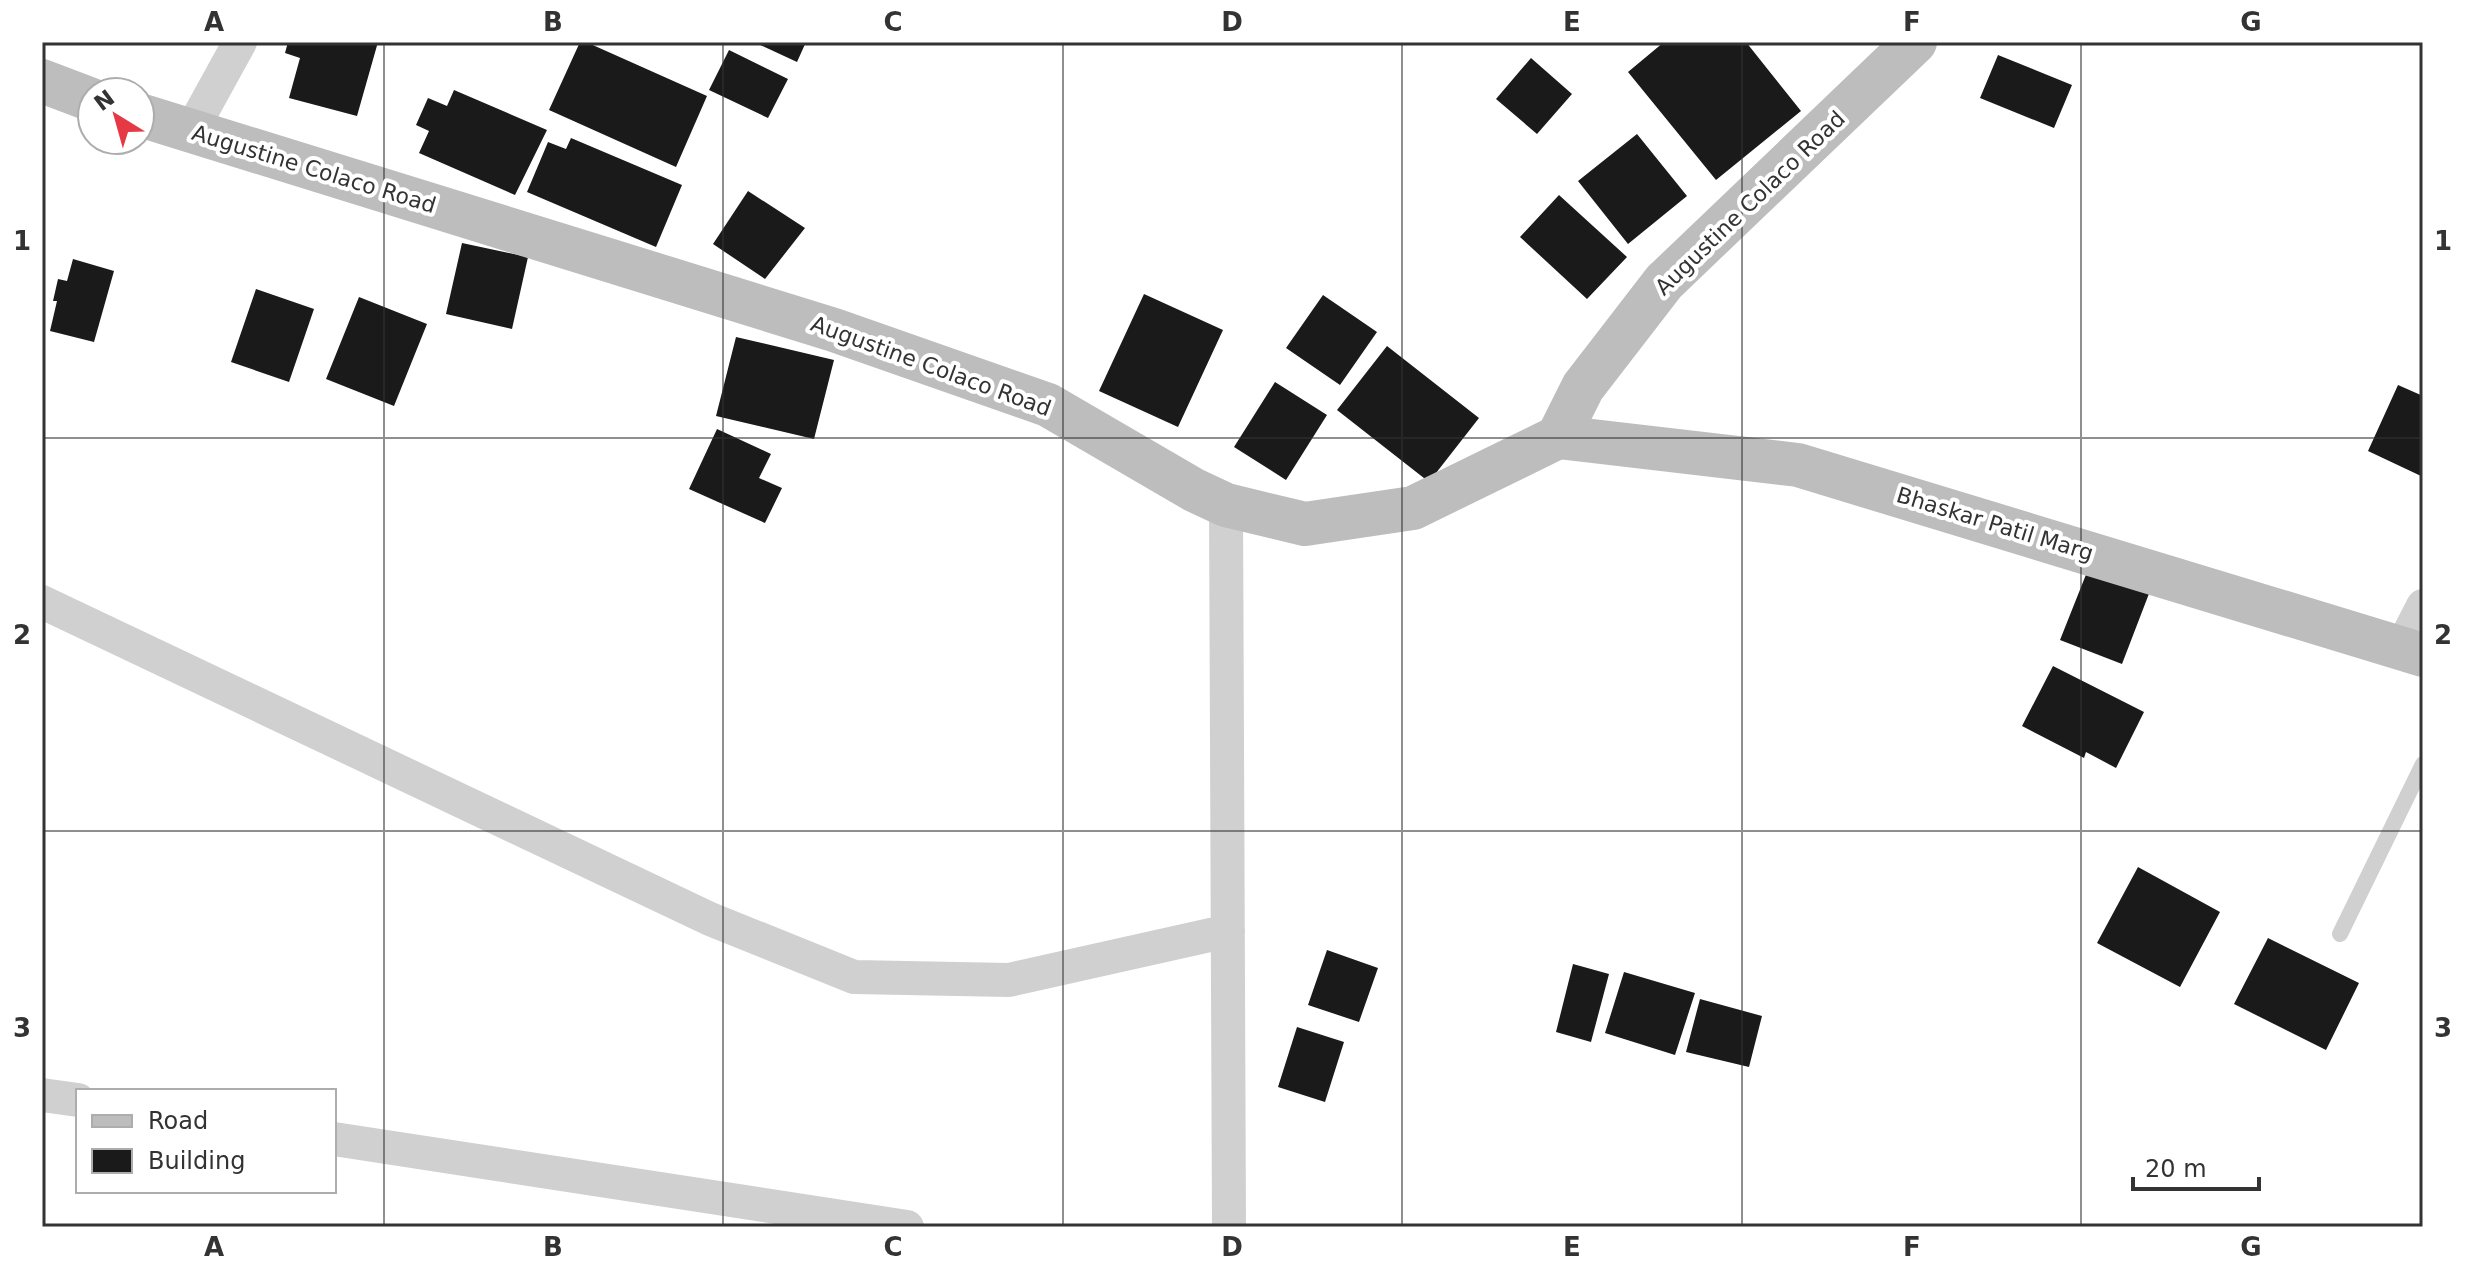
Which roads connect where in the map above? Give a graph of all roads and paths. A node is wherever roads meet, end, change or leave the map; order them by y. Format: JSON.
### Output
{"nodes":[{"id":1,"x":240,"y":42,"type":"edge"},
{"id":2,"x":1915,"y":42,"type":"edge"},
{"id":3,"x":42,"y":81,"type":"edge"},
{"id":4,"x":76,"y":94,"type":"edge"},
{"id":5,"x":156,"y":120,"type":"edge"},
{"id":6,"x":191,"y":131,"type":"junction"},
{"id":7,"x":1558,"y":437,"type":"junction"},
{"id":8,"x":1226,"y":505,"type":"junction"},
{"id":9,"x":42,"y":602,"type":"edge"},
{"id":10,"x":2423,"y":606,"type":"edge"},
{"id":11,"x":2412,"y":651,"type":"edge"},
{"id":12,"x":2423,"y":764,"type":"edge"},
{"id":13,"x":1228,"y":931,"type":"junction"},
{"id":14,"x":2340,"y":934,"type":"dead end"},
{"id":15,"x":42,"y":1095,"type":"edge"},
{"id":16,"x":76,"y":1100,"type":"edge"},
{"id":17,"x":336,"y":1139,"type":"edge"},
{"id":18,"x":907,"y":1227,"type":"edge"},
{"id":19,"x":1229,"y":1227,"type":"edge"}],
"edges":[{"from":1,"to":6,"type":"street"},
{"from":2,"to":7,"type":"street","name":"Augustine Colaco Road"},
{"from":3,"to":4,"type":"street"},
{"from":5,"to":6,"type":"street","name":"Augustine Colaco Road"},
{"from":6,"to":8,"type":"street","name":"Augustine Colaco Road"},
{"from":7,"to":8,"type":"street","name":"Augustine Colaco Road"},
{"from":7,"to":11,"type":"street","name":"Bhaskar Patil Marg"},
{"from":8,"to":13,"type":"street"},
{"from":9,"to":13,"type":"street"},
{"from":10,"to":11,"type":"street"},
{"from":12,"to":14,"type":"lane"},
{"from":13,"to":19,"type":"street"},
{"from":15,"to":16,"type":"street"},
{"from":17,"to":18,"type":"street"}]}
